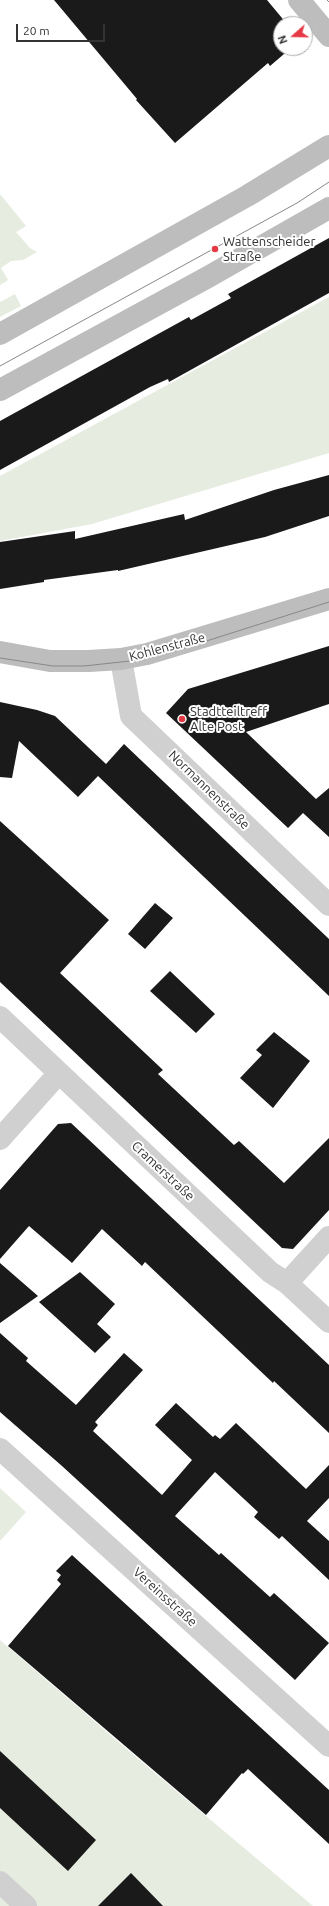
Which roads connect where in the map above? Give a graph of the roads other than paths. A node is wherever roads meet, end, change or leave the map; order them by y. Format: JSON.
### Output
{"nodes":[{"id":1,"x":299,"y":0,"type":"edge"},
{"id":2,"x":329,"y":36,"type":"edge"},
{"id":3,"x":329,"y":146,"type":"edge"},
{"id":4,"x":329,"y":208,"type":"edge"},
{"id":5,"x":0,"y":334,"type":"edge"},
{"id":6,"x":0,"y":390,"type":"edge"},
{"id":7,"x":329,"y":599,"type":"edge"},
{"id":8,"x":0,"y":652,"type":"edge"},
{"id":9,"x":121,"y":659,"type":"junction"},
{"id":10,"x":329,"y":905,"type":"edge"},
{"id":11,"x":0,"y":1017,"type":"edge"},
{"id":12,"x":59,"y":1073,"type":"junction"},
{"id":13,"x":0,"y":1139,"type":"edge"},
{"id":14,"x":329,"y":1237,"type":"edge"},
{"id":15,"x":287,"y":1283,"type":"junction"},
{"id":16,"x":329,"y":1322,"type":"edge"},
{"id":17,"x":0,"y":1449,"type":"edge"},
{"id":18,"x":329,"y":1746,"type":"edge"},
{"id":19,"x":0,"y":1882,"type":"edge"},
{"id":20,"x":26,"y":1906,"type":"edge"}],
"edges":[{"from":1,"to":2,"type":"main road"},
{"from":3,"to":5,"type":"main road"},
{"from":4,"to":6,"type":"main road"},
{"from":7,"to":9,"type":"main road","name":"Kohlenstraße"},
{"from":8,"to":9,"type":"main road","name":"Kohlenstraße"},
{"from":9,"to":10,"type":"street","name":"Normannenstraße"},
{"from":11,"to":12,"type":"street","name":"Cramerstraße"},
{"from":12,"to":13,"type":"street"},
{"from":12,"to":15,"type":"street","name":"Cramerstraße"},
{"from":14,"to":15,"type":"street"},
{"from":15,"to":16,"type":"street","name":"Cramerstraße"},
{"from":17,"to":18,"type":"street","name":"Vereinsstraße"},
{"from":19,"to":20,"type":"street"}]}
